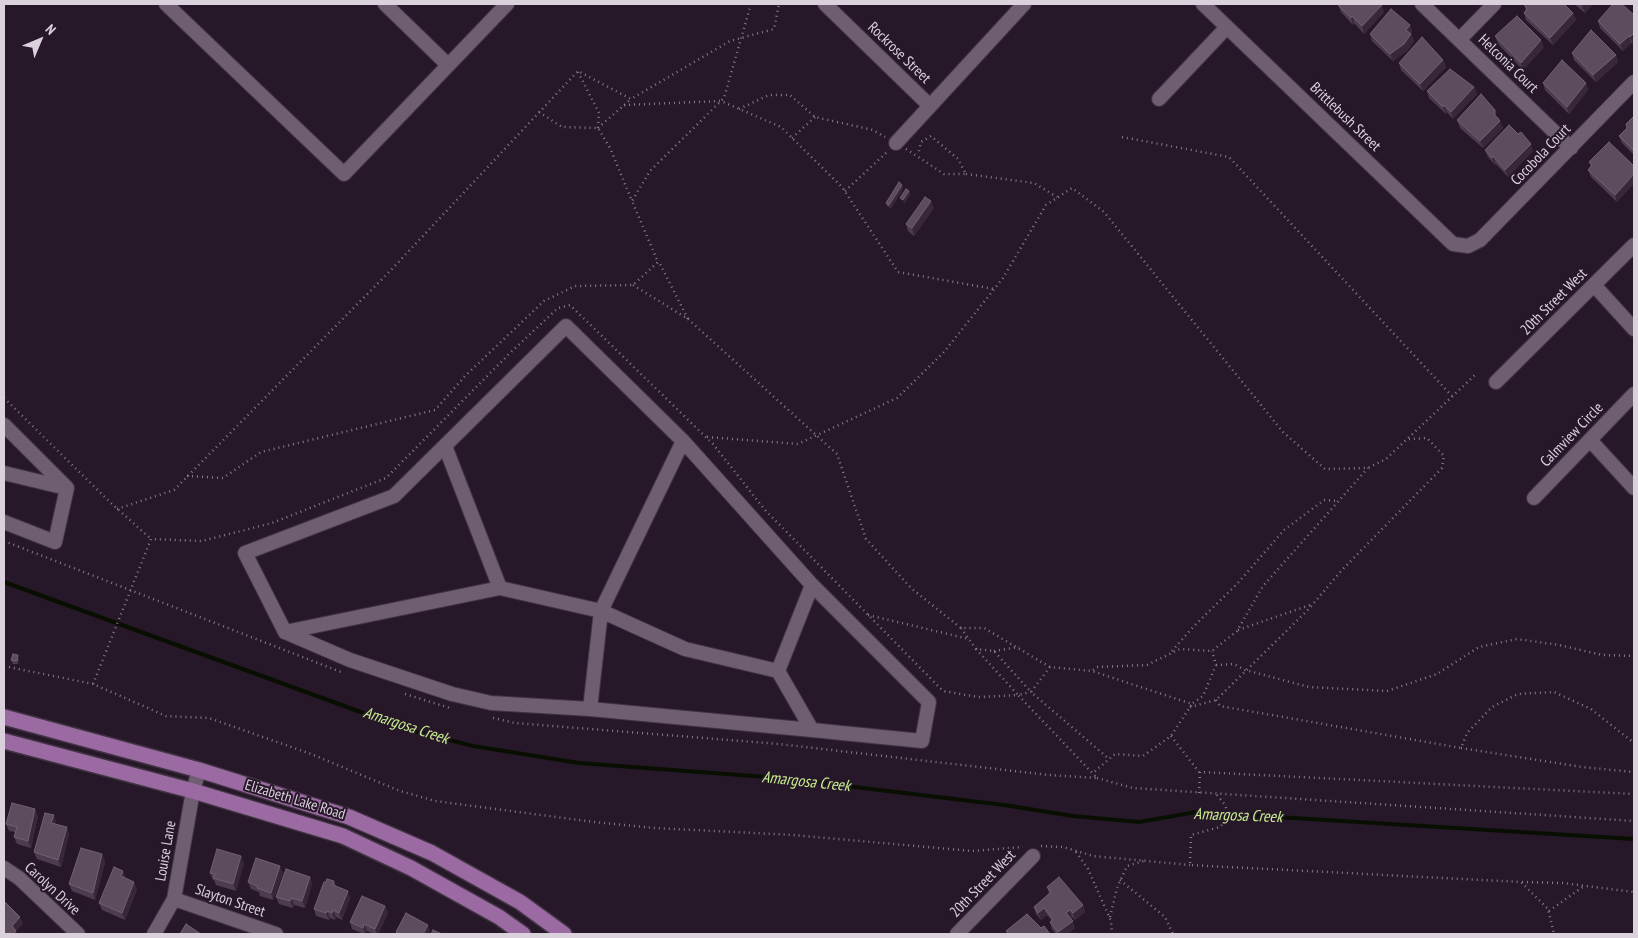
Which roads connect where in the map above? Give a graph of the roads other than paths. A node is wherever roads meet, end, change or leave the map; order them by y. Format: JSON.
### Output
{"nodes":[{"id":1,"x":166,"y":4,"type":"edge"},
{"id":2,"x":385,"y":4,"type":"edge"},
{"id":3,"x":507,"y":4,"type":"edge"},
{"id":4,"x":825,"y":4,"type":"edge"},
{"id":5,"x":1024,"y":4,"type":"edge"},
{"id":6,"x":1203,"y":4,"type":"edge"},
{"id":7,"x":1422,"y":4,"type":"edge"},
{"id":8,"x":1494,"y":4,"type":"edge"},
{"id":9,"x":1227,"y":27,"type":"junction"},
{"id":10,"x":1459,"y":40,"type":"junction"},
{"id":11,"x":448,"y":65,"type":"junction"},
{"id":12,"x":1634,"y":82,"type":"edge"},
{"id":13,"x":1159,"y":99,"type":"dead end"},
{"id":14,"x":929,"y":106,"type":"junction"},
{"id":15,"x":896,"y":143,"type":"road end"},
{"id":16,"x":1571,"y":148,"type":"junction"},
{"id":17,"x":1634,"y":245,"type":"edge"},
{"id":18,"x":1468,"y":246,"type":"joint"},
{"id":19,"x":1594,"y":285,"type":"junction"},
{"id":20,"x":1634,"y":329,"type":"edge"},
{"id":21,"x":1496,"y":382,"type":"dead end"},
{"id":22,"x":1634,"y":394,"type":"edge"},
{"id":23,"x":4,"y":424,"type":"edge"},
{"id":24,"x":1590,"y":440,"type":"junction"},
{"id":25,"x":683,"y":441,"type":"junction"},
{"id":26,"x":445,"y":446,"type":"junction"},
{"id":27,"x":4,"y":473,"type":"edge"},
{"id":28,"x":68,"y":488,"type":"junction"},
{"id":29,"x":1634,"y":488,"type":"edge"},
{"id":30,"x":1534,"y":498,"type":"dead end"},
{"id":31,"x":4,"y":522,"type":"edge"},
{"id":32,"x":812,"y":585,"type":"junction"},
{"id":33,"x":500,"y":588,"type":"junction"},
{"id":34,"x":601,"y":611,"type":"junction"},
{"id":35,"x":285,"y":632,"type":"junction"},
{"id":36,"x":778,"y":671,"type":"junction"},
{"id":37,"x":590,"y":709,"type":"junction"},
{"id":38,"x":4,"y":717,"type":"edge"},
{"id":39,"x":812,"y":730,"type":"junction"},
{"id":40,"x":4,"y":741,"type":"edge"},
{"id":41,"x":199,"y":770,"type":"junction"},
{"id":42,"x":193,"y":791,"type":"junction"},
{"id":43,"x":1033,"y":849,"type":"road end"},
{"id":44,"x":4,"y":868,"type":"edge"},
{"id":45,"x":174,"y":899,"type":"junction"},
{"id":46,"x":78,"y":934,"type":"edge"},
{"id":47,"x":154,"y":934,"type":"edge"},
{"id":48,"x":276,"y":934,"type":"edge"},
{"id":49,"x":523,"y":934,"type":"edge"},
{"id":50,"x":564,"y":934,"type":"edge"},
{"id":51,"x":957,"y":934,"type":"edge"}],
"edges":[{"from":1,"to":11,"type":"street"},
{"from":2,"to":11,"type":"street"},
{"from":3,"to":11,"type":"street"},
{"from":4,"to":14,"type":"street","name":"Rockrose Street"},
{"from":5,"to":14,"type":"street"},
{"from":6,"to":9,"type":"street","name":"Brittlebush Street"},
{"from":7,"to":10,"type":"street","name":"Helconia Court"},
{"from":8,"to":10,"type":"street"},
{"from":9,"to":13,"type":"street"},
{"from":9,"to":18,"type":"street","name":"Brittlebush Street"},
{"from":10,"to":16,"type":"street","name":"Helconia Court"},
{"from":12,"to":16,"type":"street","name":"Cocobola Court"},
{"from":14,"to":15,"type":"street"},
{"from":16,"to":18,"type":"street","name":"Cocobola Court"},
{"from":17,"to":19,"type":"street","name":"20th Street West"},
{"from":19,"to":20,"type":"street"},
{"from":19,"to":21,"type":"street","name":"20th Street West"},
{"from":22,"to":24,"type":"street","name":"Calmview Circle"},
{"from":23,"to":28,"type":"street"},
{"from":24,"to":29,"type":"street"},
{"from":24,"to":30,"type":"street","name":"Calmview Circle"},
{"from":25,"to":26,"type":"street"},
{"from":25,"to":32,"type":"street"},
{"from":25,"to":34,"type":"street"},
{"from":26,"to":33,"type":"street"},
{"from":26,"to":35,"type":"street"},
{"from":27,"to":28,"type":"street"},
{"from":28,"to":31,"type":"street"},
{"from":32,"to":36,"type":"street"},
{"from":32,"to":39,"type":"street"},
{"from":33,"to":34,"type":"street"},
{"from":33,"to":35,"type":"street"},
{"from":34,"to":36,"type":"street"},
{"from":34,"to":37,"type":"street"},
{"from":35,"to":37,"type":"street"},
{"from":36,"to":39,"type":"street"},
{"from":37,"to":39,"type":"street"},
{"from":38,"to":41,"type":"main road","name":"Elizabeth Lake Road"},
{"from":40,"to":42,"type":"main road","name":"Elizabeth Lake Road"},
{"from":41,"to":42,"type":"street","name":"Louise Lane"},
{"from":41,"to":50,"type":"main road","name":"Elizabeth Lake Road"},
{"from":42,"to":45,"type":"street","name":"Louise Lane"},
{"from":42,"to":49,"type":"main road","name":"Elizabeth Lake Road"},
{"from":43,"to":51,"type":"street","name":"20th Street West"},
{"from":44,"to":46,"type":"street","name":"Carolyn Drive"},
{"from":45,"to":47,"type":"street","name":"Louise Lane"},
{"from":45,"to":48,"type":"street","name":"Slayton Street"}]}
